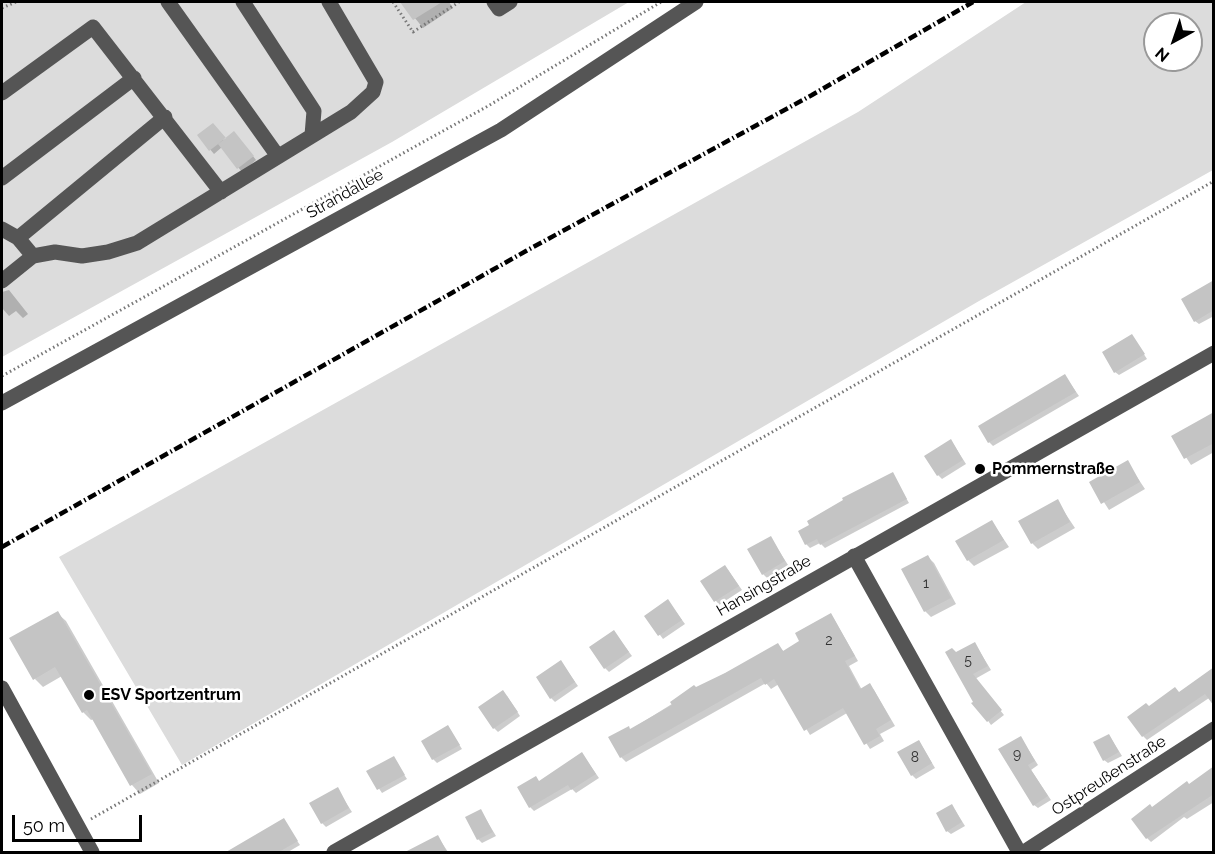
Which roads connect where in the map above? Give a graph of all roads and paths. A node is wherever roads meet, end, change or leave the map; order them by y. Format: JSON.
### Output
{"nodes":[{"id":1,"x":16,"y":2,"type":"edge"},
{"id":2,"x":168,"y":2,"type":"edge"},
{"id":3,"x":243,"y":2,"type":"edge"},
{"id":4,"x":329,"y":2,"type":"edge"},
{"id":5,"x":393,"y":2,"type":"edge"},
{"id":6,"x":459,"y":2,"type":"edge"},
{"id":7,"x":494,"y":2,"type":"edge"},
{"id":8,"x":510,"y":2,"type":"edge"},
{"id":9,"x":661,"y":2,"type":"edge"},
{"id":10,"x":696,"y":2,"type":"edge"},
{"id":11,"x":2,"y":8,"type":"edge"},
{"id":12,"x":134,"y":78,"type":"junction"},
{"id":13,"x":2,"y":93,"type":"edge"},
{"id":14,"x":165,"y":117,"type":"junction"},
{"id":15,"x":312,"y":135,"type":"junction"},
{"id":16,"x":278,"y":155,"type":"junction"},
{"id":17,"x":2,"y":178,"type":"edge"},
{"id":18,"x":1214,"y":181,"type":"edge"},
{"id":19,"x":221,"y":192,"type":"junction"},
{"id":20,"x":2,"y":229,"type":"edge"},
{"id":21,"x":18,"y":238,"type":"junction"},
{"id":22,"x":33,"y":256,"type":"junction"},
{"id":23,"x":2,"y":281,"type":"edge"},
{"id":24,"x":1214,"y":353,"type":"edge"},
{"id":25,"x":2,"y":376,"type":"edge"},
{"id":26,"x":2,"y":403,"type":"edge"},
{"id":27,"x":854,"y":556,"type":"junction"},
{"id":28,"x":2,"y":687,"type":"edge"},
{"id":29,"x":1214,"y":729,"type":"edge"},
{"id":30,"x":78,"y":826,"type":"junction"},
{"id":31,"x":92,"y":852,"type":"edge"},
{"id":32,"x":334,"y":852,"type":"edge"},
{"id":33,"x":1021,"y":852,"type":"edge"}],
"edges":[{"from":1,"to":11,"type":"path"},
{"from":2,"to":16,"type":"street"},
{"from":3,"to":15,"type":"street"},
{"from":4,"to":15,"type":"street"},
{"from":5,"to":6,"type":"path"},
{"from":7,"to":8,"type":"street"},
{"from":9,"to":25,"type":"path"},
{"from":10,"to":26,"type":"street","name":"Strandallee"},
{"from":12,"to":13,"type":"street"},
{"from":12,"to":14,"type":"street"},
{"from":12,"to":17,"type":"street"},
{"from":14,"to":19,"type":"street"},
{"from":14,"to":21,"type":"street"},
{"from":15,"to":16,"type":"street"},
{"from":16,"to":19,"type":"street"},
{"from":18,"to":30,"type":"path"},
{"from":19,"to":22,"type":"street"},
{"from":20,"to":21,"type":"street"},
{"from":21,"to":22,"type":"street"},
{"from":22,"to":23,"type":"street"},
{"from":24,"to":27,"type":"street","name":"Hansingstraße"},
{"from":27,"to":32,"type":"street","name":"Hansingstraße"},
{"from":27,"to":33,"type":"street"},
{"from":28,"to":30,"type":"street"},
{"from":29,"to":33,"type":"street","name":"Ostpreußenstraße"},
{"from":30,"to":31,"type":"street"}]}
